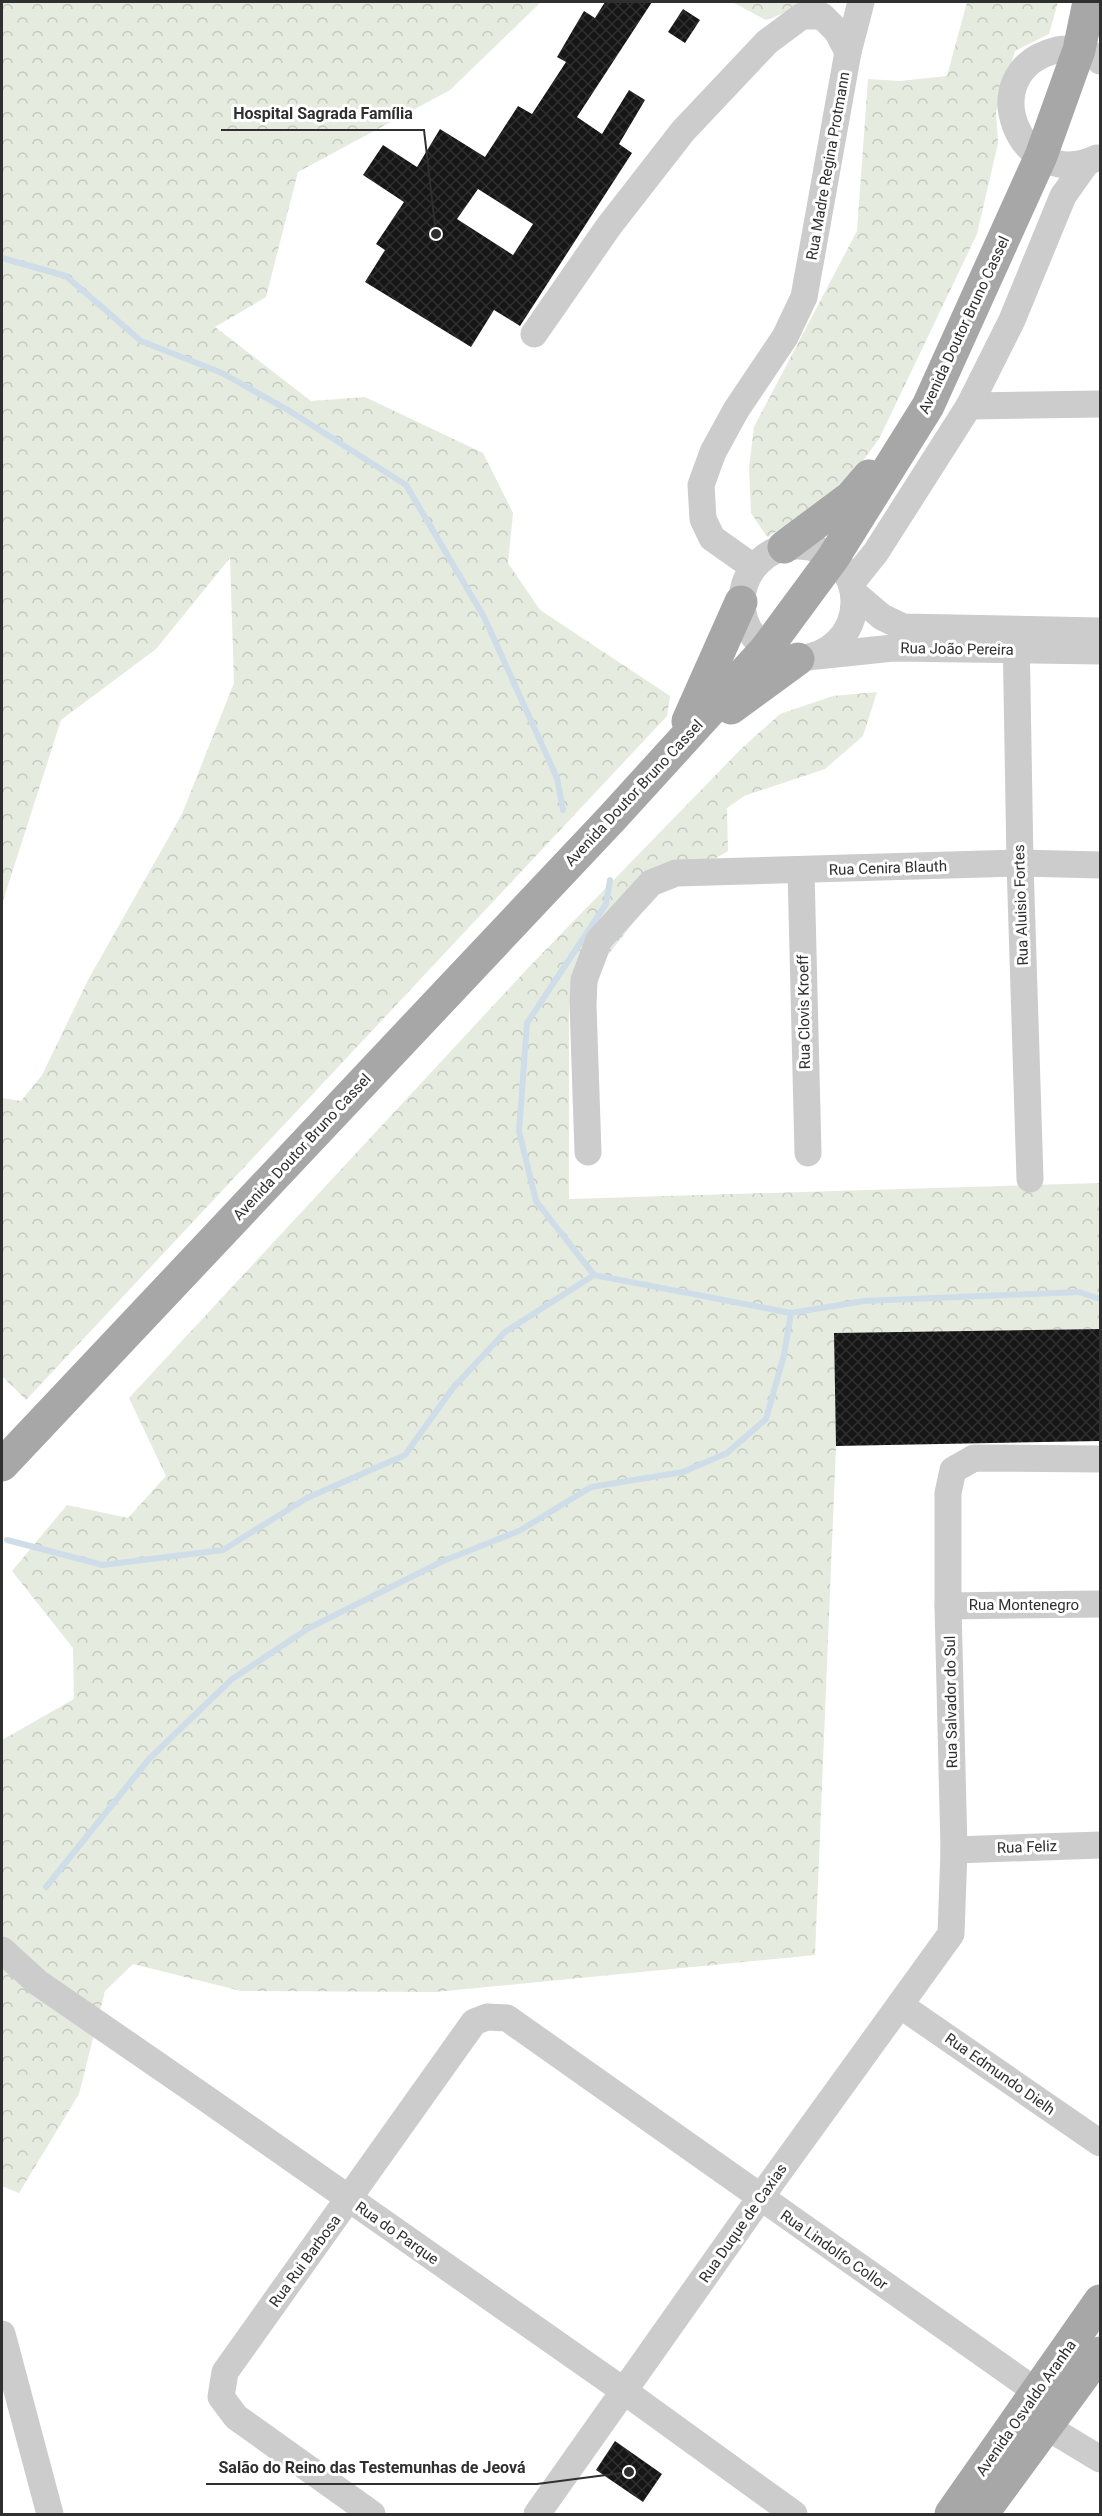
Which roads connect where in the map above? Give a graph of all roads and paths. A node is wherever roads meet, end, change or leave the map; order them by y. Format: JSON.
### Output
{"nodes":[{"id":1,"x":861,"y":2,"type":"edge"},
{"id":2,"x":1092,"y":8,"type":"edge"},
{"id":3,"x":848,"y":52,"type":"junction"},
{"id":4,"x":1090,"y":55,"type":"edge"},
{"id":5,"x":1041,"y":156,"type":"junction"},
{"id":6,"x":1096,"y":159,"type":"edge"},
{"id":7,"x":534,"y":334,"type":"dead end"},
{"id":8,"x":1101,"y":404,"type":"edge"},
{"id":9,"x":928,"y":406,"type":"junction"},
{"id":10,"x":969,"y":406,"type":"junction"},
{"id":11,"x":784,"y":547,"type":"junction"},
{"id":12,"x":753,"y":567,"type":"junction"},
{"id":13,"x":846,"y":578,"type":"junction"},
{"id":14,"x":741,"y":602,"type":"junction"},
{"id":15,"x":1101,"y":631,"type":"edge"},
{"id":16,"x":1016,"y":640,"type":"junction"},
{"id":17,"x":766,"y":649,"type":"junction"},
{"id":18,"x":1101,"y":651,"type":"edge"},
{"id":19,"x":807,"y":658,"type":"junction"},
{"id":20,"x":676,"y":748,"type":"junction"},
{"id":21,"x":1020,"y":863,"type":"junction"},
{"id":22,"x":1101,"y":865,"type":"edge"},
{"id":23,"x":801,"y":871,"type":"junction"},
{"id":24,"x":588,"y":1152,"type":"dead end"},
{"id":25,"x":808,"y":1153,"type":"dead end"},
{"id":26,"x":1029,"y":1179,"type":"dead end"},
{"id":27,"x":1101,"y":1459,"type":"edge"},
{"id":28,"x":2,"y":1465,"type":"edge"},
{"id":29,"x":1101,"y":1604,"type":"edge"},
{"id":30,"x":948,"y":1606,"type":"junction"},
{"id":31,"x":1101,"y":1845,"type":"edge"},
{"id":32,"x":954,"y":1850,"type":"junction"},
{"id":33,"x":951,"y":1934,"type":"joint"},
{"id":34,"x":2,"y":1950,"type":"edge"},
{"id":35,"x":900,"y":2005,"type":"junction"},
{"id":36,"x":487,"y":2017,"type":"joint"},
{"id":37,"x":1101,"y":2142,"type":"edge"},
{"id":38,"x":760,"y":2198,"type":"junction"},
{"id":39,"x":349,"y":2199,"type":"junction"},
{"id":40,"x":1101,"y":2301,"type":"edge"},
{"id":41,"x":2,"y":2334,"type":"edge"},
{"id":42,"x":1101,"y":2353,"type":"edge"},
{"id":43,"x":624,"y":2391,"type":"junction"},
{"id":44,"x":1047,"y":2410,"type":"junction"},
{"id":45,"x":1101,"y":2459,"type":"edge"},
{"id":46,"x":50,"y":2514,"type":"edge"},
{"id":47,"x":372,"y":2514,"type":"edge"},
{"id":48,"x":537,"y":2514,"type":"edge"},
{"id":49,"x":794,"y":2514,"type":"edge"},
{"id":50,"x":951,"y":2514,"type":"edge"},
{"id":51,"x":982,"y":2514,"type":"edge"}],
"edges":[{"from":1,"to":3,"type":"street"},
{"from":2,"to":4,"type":"main road","name":"Avenida Doutor Bruno Cassel"},
{"from":3,"to":7,"type":"street","name":"Rua Madre Regina Protmann"},
{"from":3,"to":12,"type":"street","name":"Rua Madre Regina Protmann"},
{"from":4,"to":5,"type":"main road","name":"Avenida Doutor Bruno Cassel"},
{"from":4,"to":5,"type":"street"},
{"from":5,"to":6,"type":"street"},
{"from":5,"to":9,"type":"main road","name":"Avenida Doutor Bruno Cassel"},
{"from":6,"to":10,"type":"street"},
{"from":8,"to":10,"type":"street"},
{"from":9,"to":11,"type":"main road"},
{"from":9,"to":13,"type":"main road","name":"Avenida Doutor Bruno Cassel"},
{"from":10,"to":13,"type":"street"},
{"from":11,"to":12,"type":"street"},
{"from":11,"to":13,"type":"street","name":"Rua João Pereira"},
{"from":12,"to":14,"type":"street"},
{"from":13,"to":16,"type":"street","name":"Rua João Pereira"},
{"from":13,"to":17,"type":"main road","name":"Avenida Doutor Bruno Cassel"},
{"from":13,"to":19,"type":"street"},
{"from":14,"to":17,"type":"street"},
{"from":14,"to":20,"type":"main road"},
{"from":15,"to":16,"type":"street","name":"Rua João Pereira"},
{"from":16,"to":18,"type":"street","name":"Rua João Pereira"},
{"from":16,"to":19,"type":"street","name":"Rua João Pereira"},
{"from":16,"to":21,"type":"street","name":"Rua Aluisio Fortes"},
{"from":17,"to":19,"type":"street"},
{"from":17,"to":20,"type":"main road","name":"Avenida Doutor Bruno Cassel"},
{"from":19,"to":20,"type":"main road"},
{"from":20,"to":28,"type":"main road","name":"Avenida Doutor Bruno Cassel"},
{"from":21,"to":22,"type":"street","name":"Rua Cenira Blauth"},
{"from":21,"to":23,"type":"street","name":"Rua Cenira Blauth"},
{"from":21,"to":26,"type":"street","name":"Rua Aluisio Fortes"},
{"from":23,"to":24,"type":"street","name":"Rua Cenira Blauth"},
{"from":23,"to":25,"type":"street","name":"Rua Clovis Kroeff"},
{"from":27,"to":30,"type":"street","name":"Rua Salvador do Sul"},
{"from":29,"to":30,"type":"street","name":"Rua Montenegro"},
{"from":30,"to":32,"type":"street","name":"Rua Salvador do Sul"},
{"from":31,"to":32,"type":"street","name":"Rua Feliz"},
{"from":32,"to":33,"type":"street","name":"Rua Salvador do Sul"},
{"from":33,"to":35,"type":"street","name":"Rua Duque de Caxias"},
{"from":34,"to":39,"type":"street","name":"Rua do Parque"},
{"from":35,"to":37,"type":"street","name":"Rua Edmundo Dielh"},
{"from":35,"to":38,"type":"street","name":"Rua Duque de Caxias"},
{"from":36,"to":38,"type":"street","name":"Rua Lindolfo Collor"},
{"from":36,"to":39,"type":"street","name":"Rua Rui Barbosa"},
{"from":38,"to":43,"type":"street","name":"Rua Duque de Caxias"},
{"from":38,"to":44,"type":"street","name":"Rua Lindolfo Collor"},
{"from":39,"to":43,"type":"street","name":"Rua do Parque"},
{"from":39,"to":47,"type":"street","name":"Rua Rui Barbosa"},
{"from":40,"to":44,"type":"main road","name":"Avenida Osvaldo Aranha"},
{"from":41,"to":46,"type":"street"},
{"from":42,"to":44,"type":"main road","name":"Avenida Osvaldo Aranha"},
{"from":43,"to":48,"type":"street","name":"Rua Duque de Caxias"},
{"from":43,"to":49,"type":"street","name":"Rua do Parque"},
{"from":44,"to":45,"type":"street","name":"Rua Lindolfo Collor"},
{"from":44,"to":50,"type":"main road","name":"Avenida Osvaldo Aranha"},
{"from":44,"to":51,"type":"main road","name":"Avenida Osvaldo Aranha"}]}
